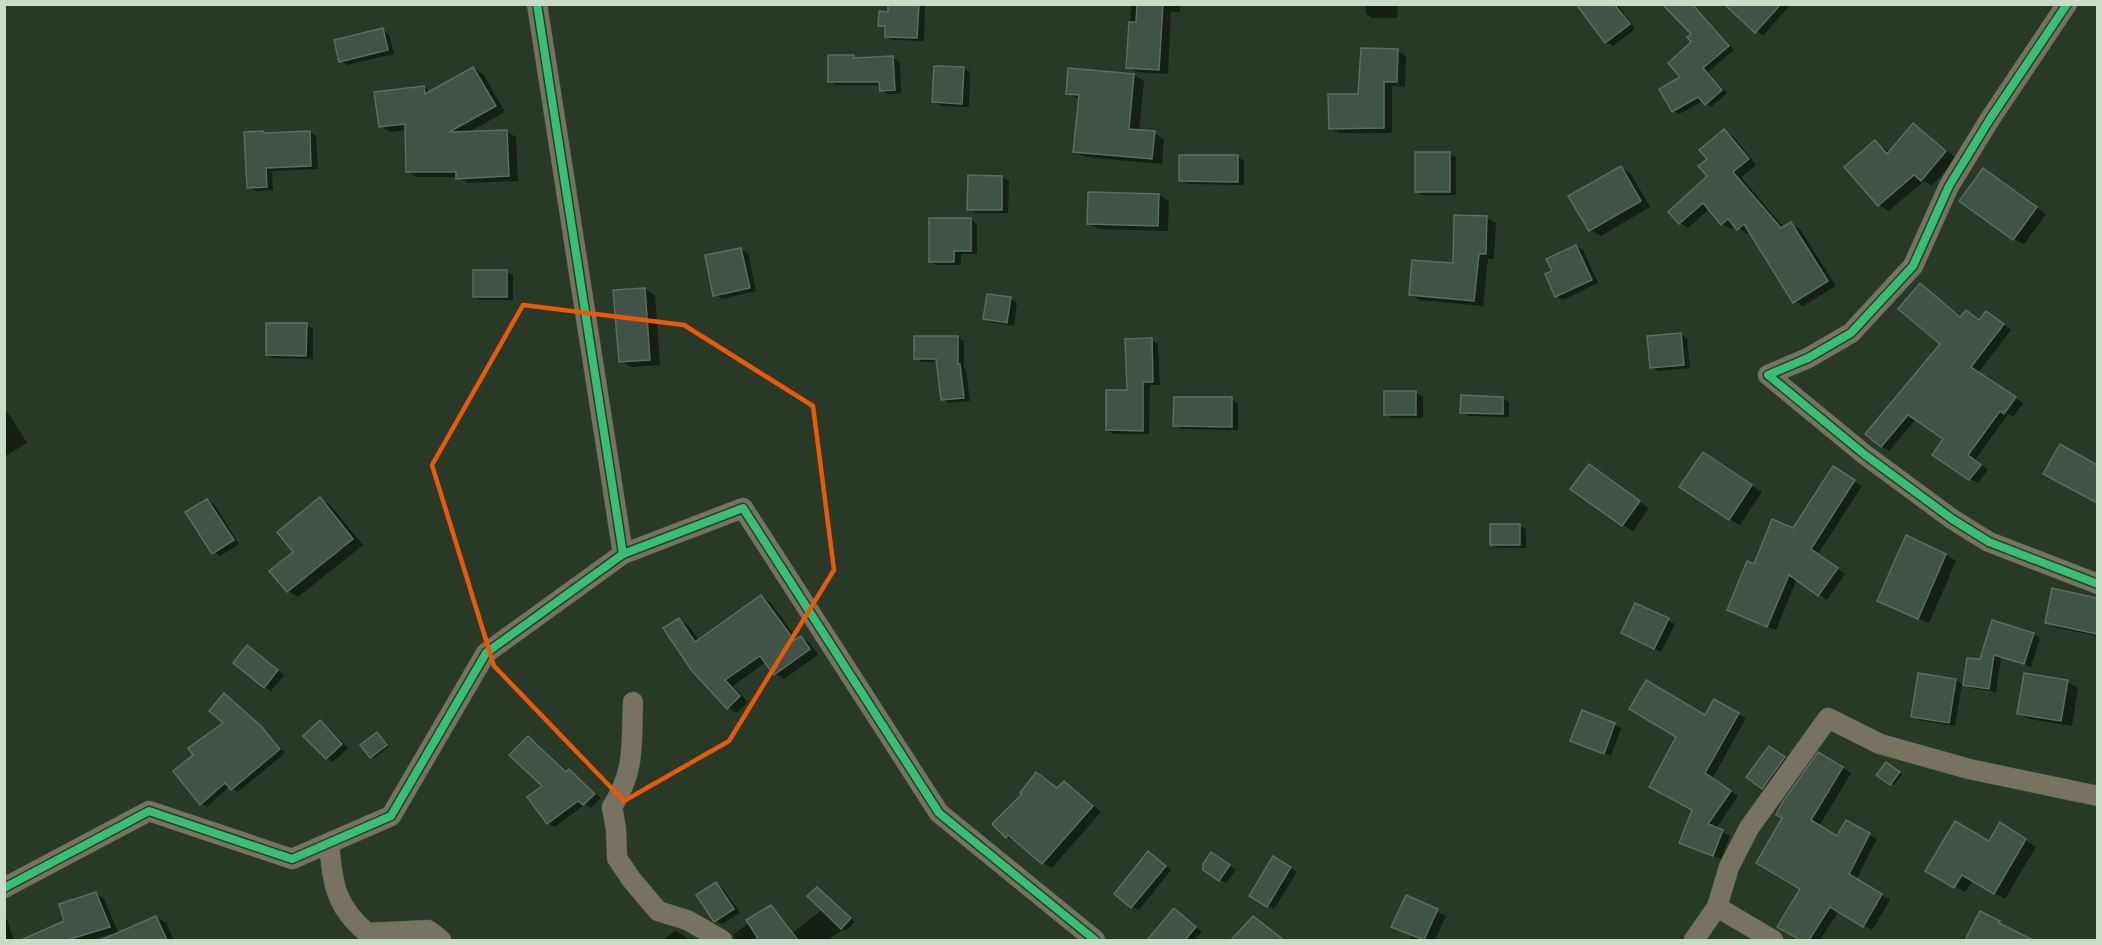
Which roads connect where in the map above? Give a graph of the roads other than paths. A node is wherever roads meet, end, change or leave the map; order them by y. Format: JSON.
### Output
{"nodes":[{"id":1,"x":537,"y":4,"type":"edge"},
{"id":2,"x":2067,"y":4,"type":"edge"},
{"id":3,"x":623,"y":554,"type":"junction"},
{"id":4,"x":2097,"y":584,"type":"edge"},
{"id":5,"x":633,"y":702,"type":"dead end"},
{"id":6,"x":2097,"y":796,"type":"edge"},
{"id":7,"x":329,"y":843,"type":"junction"},
{"id":8,"x":4,"y":888,"type":"edge"},
{"id":9,"x":1717,"y":907,"type":"junction"},
{"id":10,"x":441,"y":940,"type":"edge"},
{"id":11,"x":722,"y":940,"type":"edge"},
{"id":12,"x":1095,"y":940,"type":"edge"},
{"id":13,"x":1694,"y":940,"type":"edge"},
{"id":14,"x":1773,"y":940,"type":"edge"}],
"edges":[{"from":1,"to":3,"type":"street"},
{"from":2,"to":4,"type":"street"},
{"from":3,"to":7,"type":"street"},
{"from":3,"to":12,"type":"street"},
{"from":5,"to":11,"type":"street"},
{"from":6,"to":9,"type":"street"},
{"from":7,"to":8,"type":"street"},
{"from":7,"to":10,"type":"street"},
{"from":9,"to":13,"type":"street"},
{"from":9,"to":14,"type":"street"}]}
